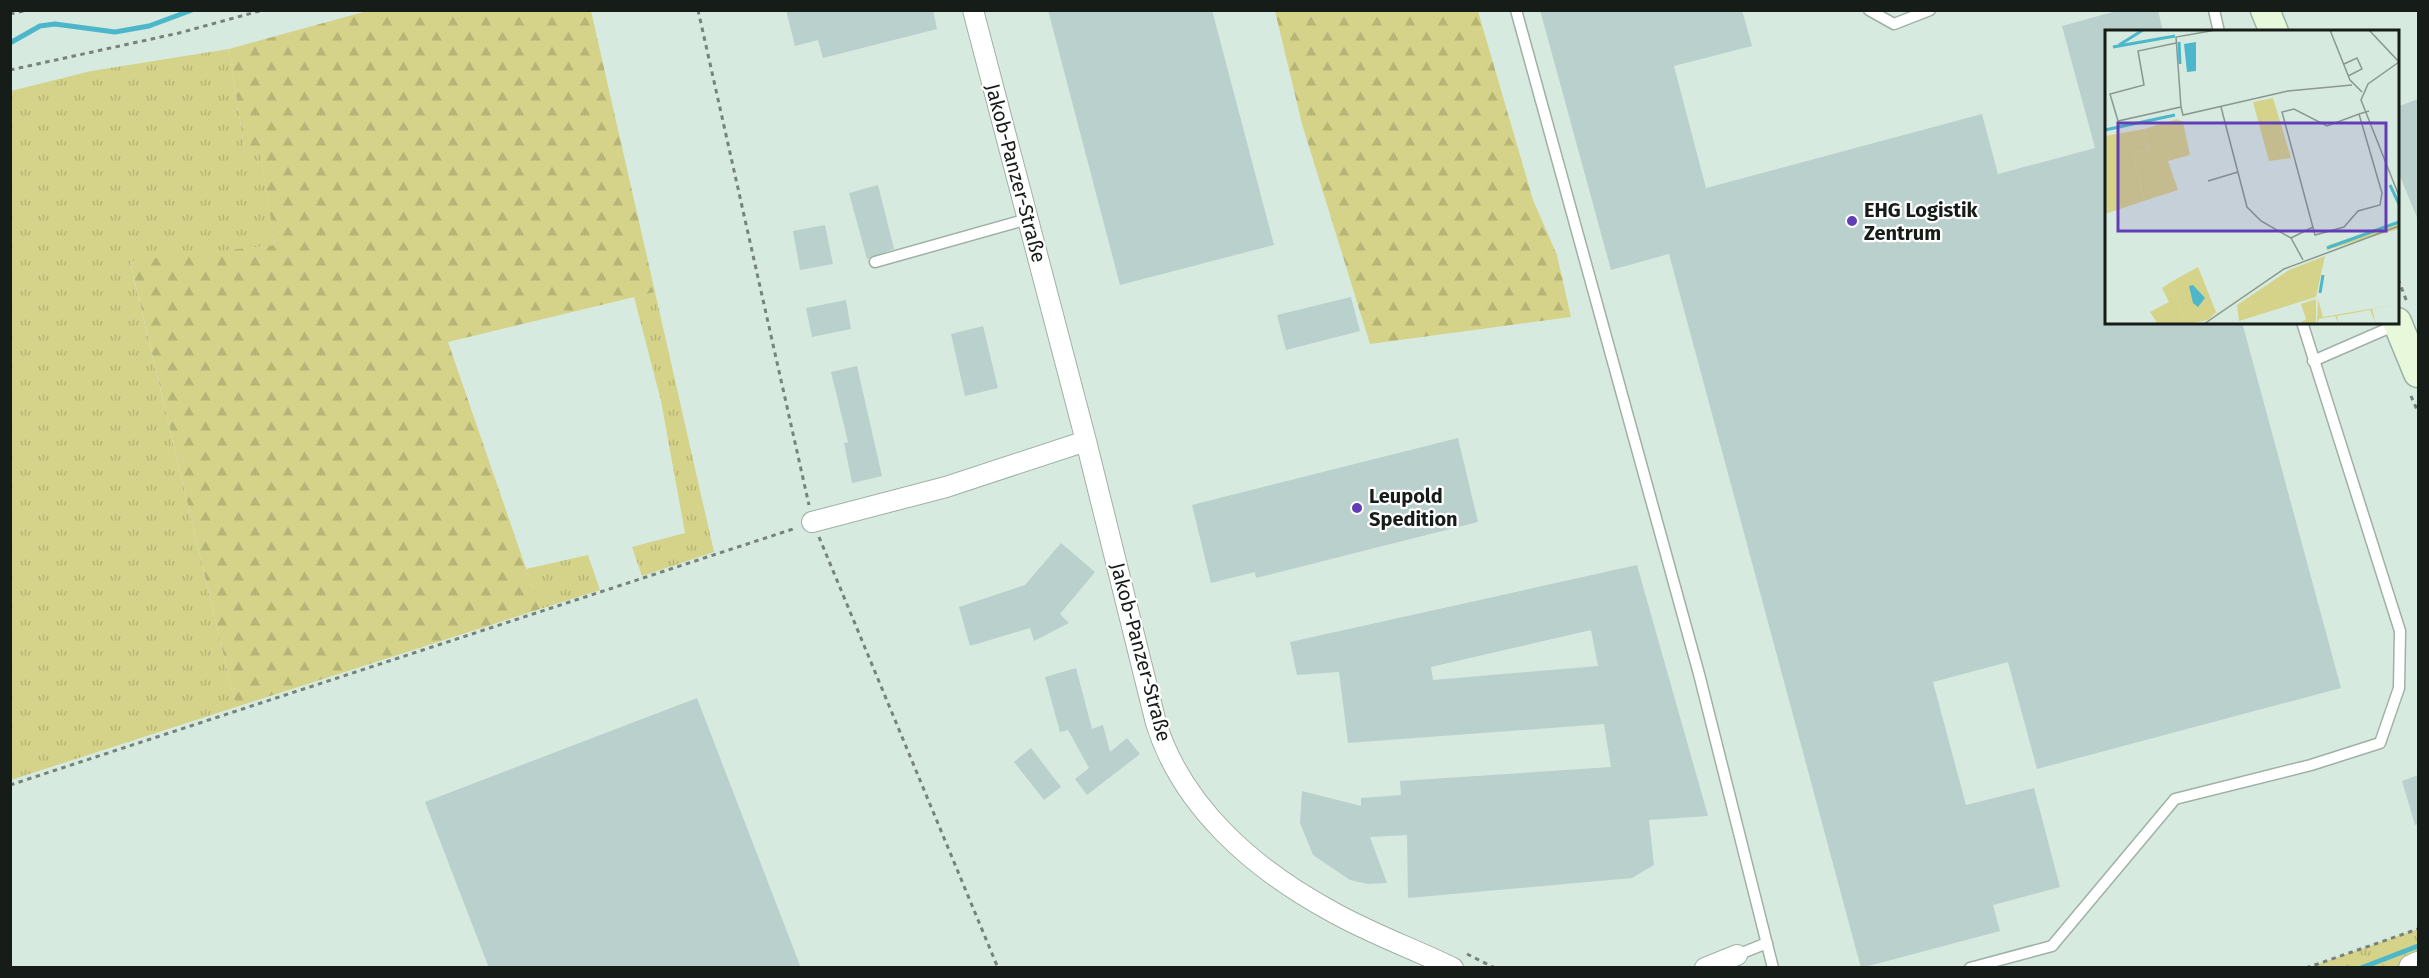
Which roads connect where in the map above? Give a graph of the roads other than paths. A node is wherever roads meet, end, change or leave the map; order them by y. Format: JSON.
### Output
{"nodes":[{"id":1,"x":973,"y":10,"type":"edge"},
{"id":2,"x":1516,"y":10,"type":"edge"},
{"id":3,"x":1869,"y":10,"type":"edge"},
{"id":4,"x":1930,"y":10,"type":"edge"},
{"id":5,"x":2214,"y":10,"type":"edge"},
{"id":6,"x":2265,"y":10,"type":"edge"},
{"id":7,"x":2219,"y":30,"type":"edge"},
{"id":8,"x":2273,"y":30,"type":"edge"},
{"id":9,"x":1028,"y":219,"type":"junction"},
{"id":10,"x":875,"y":262,"type":"dead end"},
{"id":11,"x":2303,"y":324,"type":"edge"},
{"id":12,"x":2396,"y":324,"type":"edge"},
{"id":13,"x":2398,"y":324,"type":"edge"},
{"id":14,"x":2313,"y":362,"type":"junction"},
{"id":15,"x":2418,"y":374,"type":"edge"},
{"id":16,"x":1086,"y":441,"type":"junction"},
{"id":17,"x":812,"y":522,"type":"road end"},
{"id":18,"x":1767,"y":943,"type":"junction"},
{"id":19,"x":1737,"y":955,"type":"joint"},
{"id":20,"x":1459,"y":960,"type":"edge"},
{"id":21,"x":2418,"y":965,"type":"edge"},
{"id":22,"x":1705,"y":968,"type":"edge"},
{"id":23,"x":1773,"y":968,"type":"edge"},
{"id":24,"x":1970,"y":968,"type":"edge"},
{"id":25,"x":2412,"y":968,"type":"edge"}],
"edges":[{"from":1,"to":9,"type":"street","name":"Jakob-Panzer-Straße"},
{"from":2,"to":18,"type":"lane"},
{"from":3,"to":4,"type":"lane"},
{"from":5,"to":7,"type":"lane"},
{"from":6,"to":8,"type":"main road"},
{"from":9,"to":10,"type":"lane"},
{"from":9,"to":16,"type":"street","name":"Jakob-Panzer-Straße"},
{"from":11,"to":14,"type":"lane"},
{"from":12,"to":14,"type":"lane"},
{"from":13,"to":15,"type":"main road"},
{"from":14,"to":24,"type":"lane"},
{"from":16,"to":17,"type":"street"},
{"from":16,"to":20,"type":"street","name":"Jakob-Panzer-Straße"},
{"from":18,"to":19,"type":"lane"},
{"from":18,"to":23,"type":"lane"},
{"from":19,"to":22,"type":"street"},
{"from":21,"to":25,"type":"street"}]}
